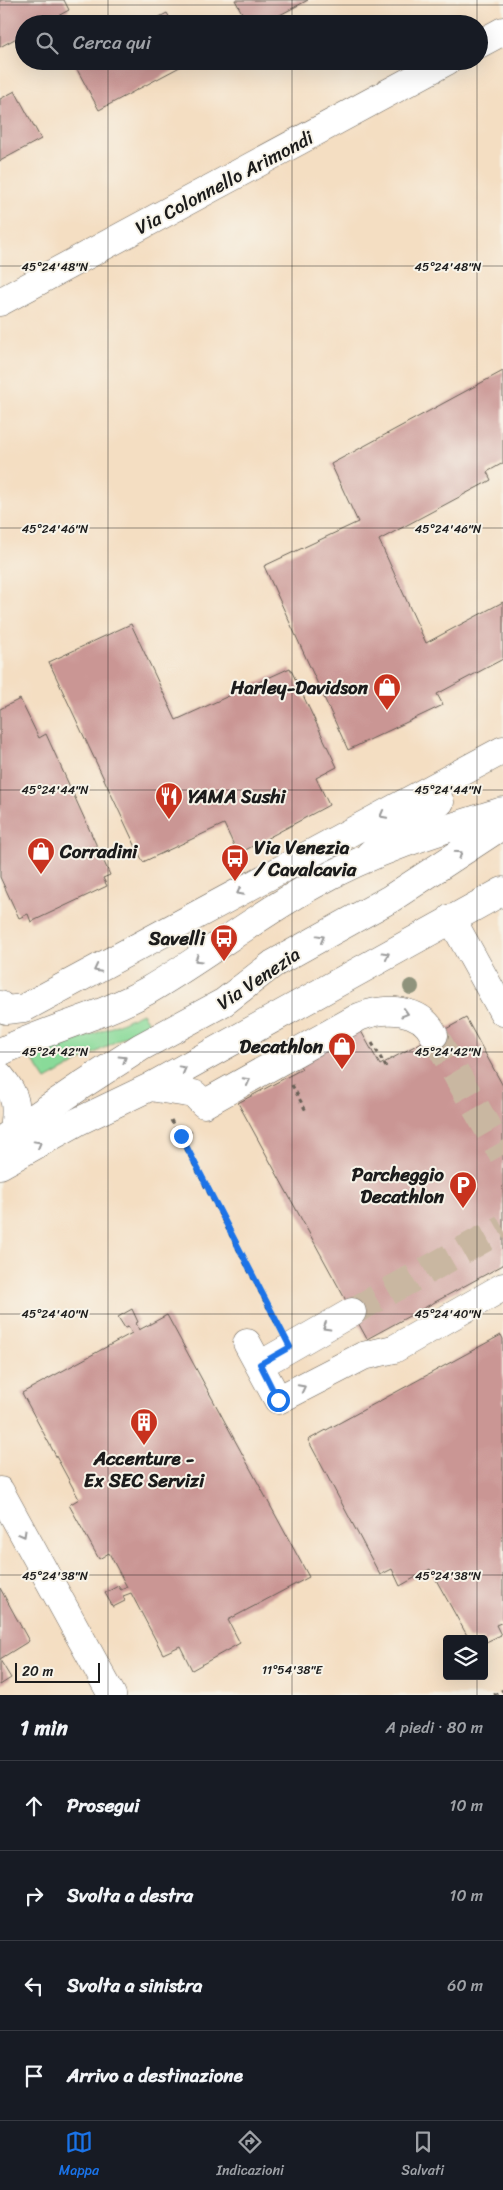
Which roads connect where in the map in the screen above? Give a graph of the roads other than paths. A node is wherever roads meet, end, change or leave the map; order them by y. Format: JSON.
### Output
{"nodes":[{"id":1,"x":503,"y":31,"type":"edge"},
{"id":2,"x":488,"y":39,"type":"edge"},
{"id":3,"x":430,"y":70,"type":"edge"},
{"id":4,"x":0,"y":302,"type":"edge"},
{"id":5,"x":503,"y":750,"type":"edge"},
{"id":6,"x":478,"y":764,"type":"junction"},
{"id":7,"x":503,"y":811,"type":"edge"},
{"id":8,"x":503,"y":825,"type":"edge"},
{"id":9,"x":362,"y":860,"type":"junction"},
{"id":10,"x":503,"y":891,"type":"edge"},
{"id":11,"x":451,"y":918,"type":"junction"},
{"id":12,"x":3,"y":1008,"type":"edge"},
{"id":13,"x":503,"y":1012,"type":"edge"},
{"id":14,"x":434,"y":1035,"type":"tunnel mouth"},
{"id":15,"x":33,"y":1036,"type":"junction"},
{"id":16,"x":0,"y":1052,"type":"edge"},
{"id":17,"x":0,"y":1076,"type":"edge"},
{"id":18,"x":150,"y":1088,"type":"junction"},
{"id":19,"x":7,"y":1137,"type":"edge"},
{"id":20,"x":0,"y":1165,"type":"edge"},
{"id":21,"x":503,"y":1287,"type":"edge"},
{"id":22,"x":352,"y":1312,"type":"tunnel mouth"},
{"id":23,"x":0,"y":1491,"type":"edge"},
{"id":24,"x":112,"y":1695,"type":"edge"}],
"edges":[{"from":1,"to":2,"type":"street"},
{"from":3,"to":4,"type":"street","name":"Via Colonnello Arimondi"},
{"from":5,"to":6,"type":"street"},
{"from":6,"to":9,"type":"street"},
{"from":6,"to":12,"type":"street","one_way":true},
{"from":7,"to":9,"type":"street"},
{"from":19,"to":8,"type":"street","name":"Via Venezia","one_way":true},
{"from":9,"to":15,"type":"street","one_way":true},
{"from":10,"to":11,"type":"street","name":"Via Venezia"},
{"from":11,"to":13,"type":"street"},
{"from":18,"to":11,"type":"street","name":"Via Venezia","one_way":true},
{"from":12,"to":15,"type":"street"},
{"from":18,"to":14,"type":"street","one_way":true},
{"from":15,"to":16,"type":"street"},
{"from":17,"to":19,"type":"street","name":"Via Venezia"},
{"from":20,"to":18,"type":"street","name":"Via Venezia","one_way":true},
{"from":22,"to":21,"type":"street","one_way":true},
{"from":23,"to":24,"type":"street","one_way":true}]}
